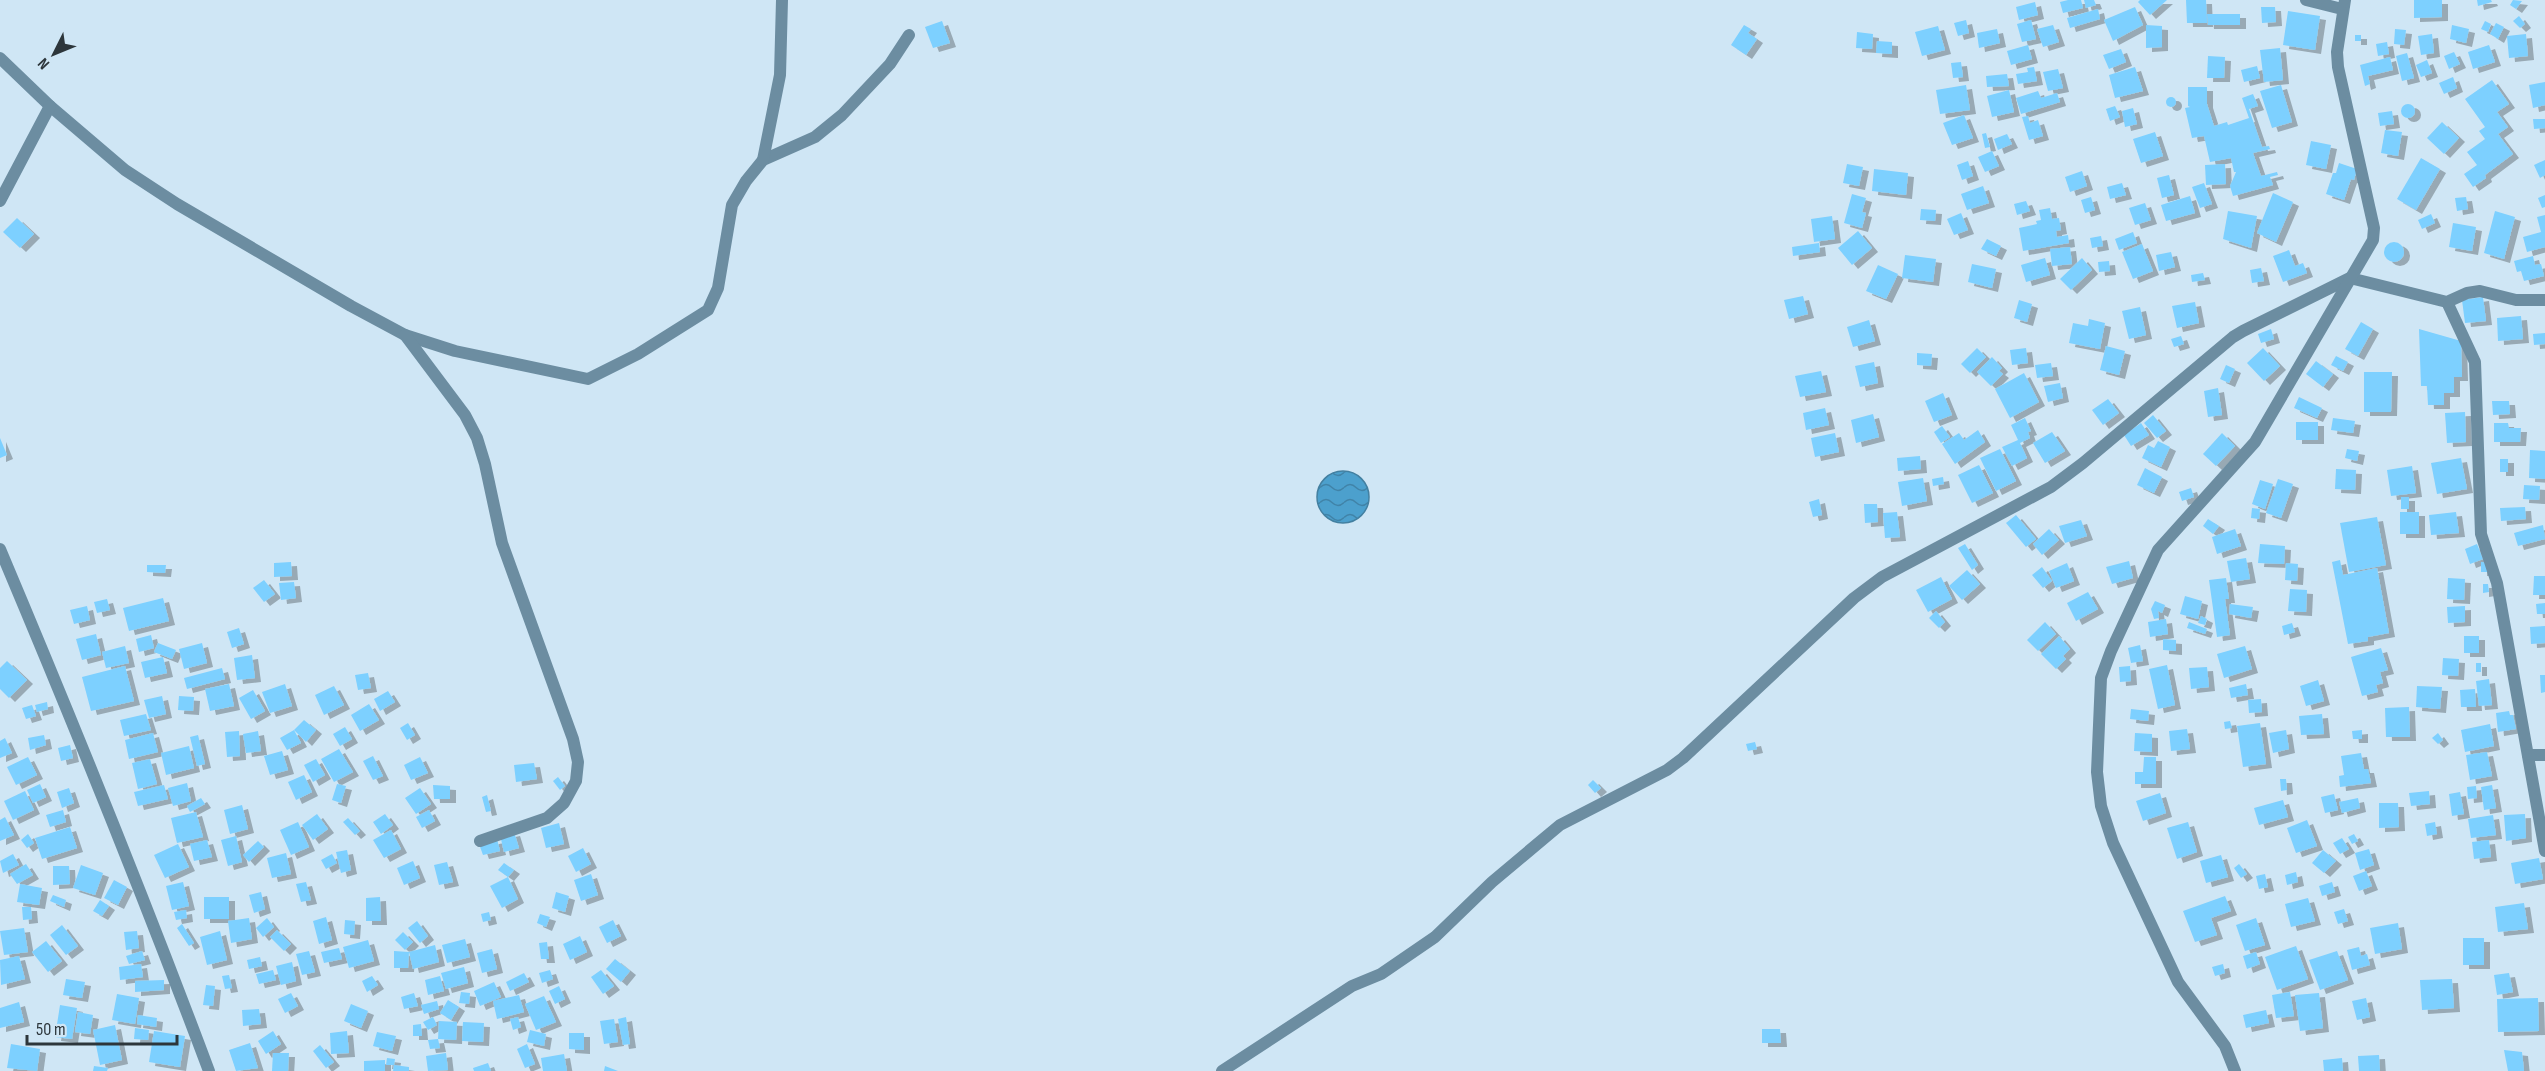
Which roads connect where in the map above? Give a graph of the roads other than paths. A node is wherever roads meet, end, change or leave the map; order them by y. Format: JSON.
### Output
{"nodes":[{"id":1,"x":782,"y":0,"type":"edge"},
{"id":2,"x":2306,"y":0,"type":"edge"},
{"id":3,"x":2343,"y":5,"type":"edge"},
{"id":4,"x":909,"y":35,"type":"dead end"},
{"id":5,"x":0,"y":58,"type":"edge"},
{"id":6,"x":50,"y":106,"type":"junction"},
{"id":7,"x":763,"y":160,"type":"junction"},
{"id":8,"x":0,"y":201,"type":"edge"},
{"id":9,"x":2350,"y":278,"type":"junction"},
{"id":10,"x":2545,"y":300,"type":"edge"},
{"id":11,"x":2447,"y":302,"type":"junction"},
{"id":12,"x":405,"y":335,"type":"junction"},
{"id":13,"x":0,"y":549,"type":"edge"},
{"id":14,"x":2528,"y":755,"type":"junction"},
{"id":15,"x":2545,"y":755,"type":"edge"},
{"id":16,"x":480,"y":841,"type":"dead end"},
{"id":17,"x":2545,"y":851,"type":"edge"},
{"id":18,"x":209,"y":1071,"type":"edge"},
{"id":19,"x":1222,"y":1071,"type":"edge"},
{"id":20,"x":2235,"y":1071,"type":"edge"}],
"edges":[{"from":1,"to":7,"type":"street"},
{"from":2,"to":3,"type":"street"},
{"from":3,"to":9,"type":"street"},
{"from":4,"to":7,"type":"street"},
{"from":5,"to":6,"type":"street"},
{"from":6,"to":8,"type":"street"},
{"from":6,"to":12,"type":"street"},
{"from":7,"to":12,"type":"street"},
{"from":9,"to":11,"type":"street"},
{"from":9,"to":19,"type":"street"},
{"from":9,"to":20,"type":"street"},
{"from":10,"to":11,"type":"street"},
{"from":11,"to":14,"type":"street"},
{"from":12,"to":16,"type":"street"},
{"from":13,"to":18,"type":"street"},
{"from":14,"to":15,"type":"street"},
{"from":14,"to":17,"type":"street"}]}
